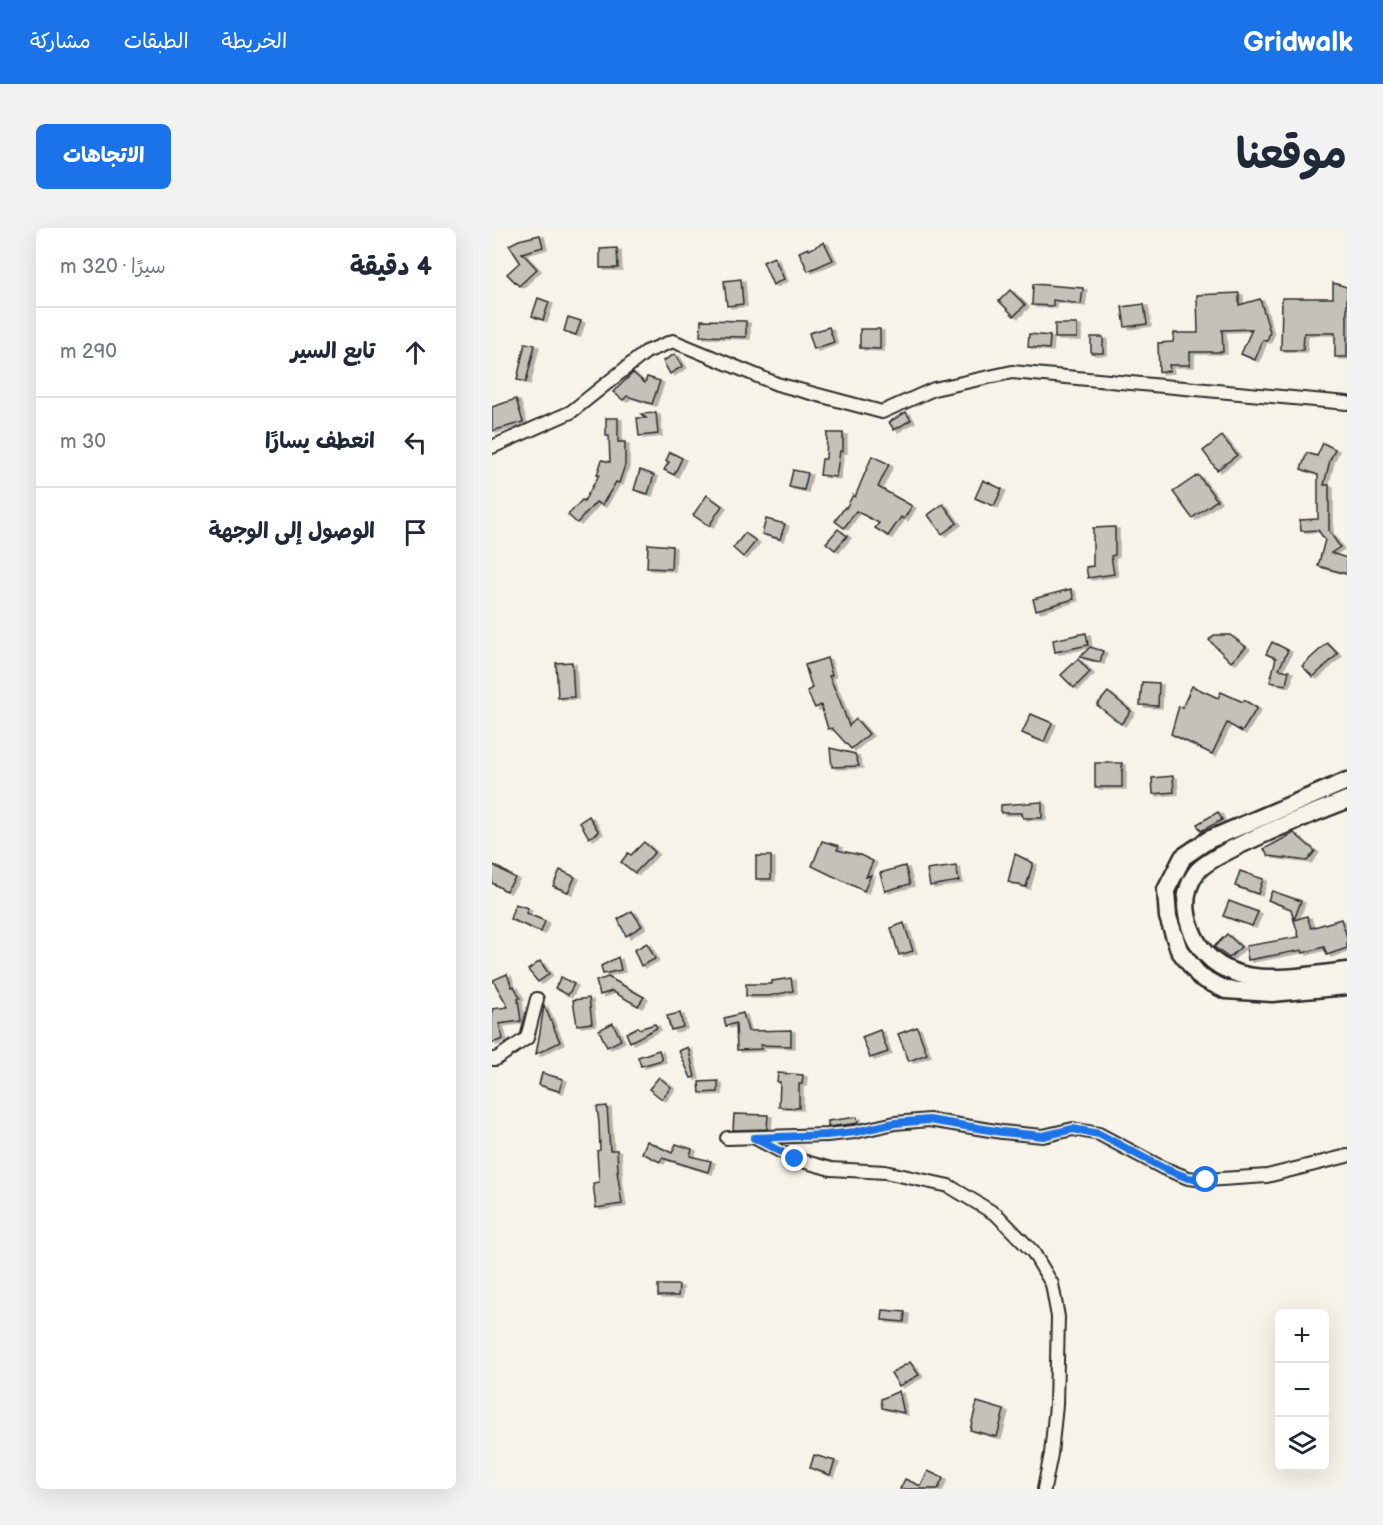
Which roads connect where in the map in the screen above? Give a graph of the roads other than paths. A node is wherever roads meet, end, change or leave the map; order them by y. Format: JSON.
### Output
{"nodes":[{"id":1,"x":1347,"y":403,"type":"edge"},
{"id":2,"x":492,"y":447,"type":"edge"},
{"id":3,"x":1347,"y":780,"type":"edge"},
{"id":4,"x":1347,"y":800,"type":"edge"},
{"id":5,"x":1347,"y":971,"type":"edge"},
{"id":6,"x":1347,"y":986,"type":"edge"},
{"id":7,"x":537,"y":999,"type":"dead end"},
{"id":8,"x":492,"y":1059,"type":"edge"},
{"id":9,"x":728,"y":1138,"type":"dead end"},
{"id":10,"x":754,"y":1138,"type":"junction"},
{"id":11,"x":1347,"y":1156,"type":"edge"},
{"id":12,"x":1044,"y":1489,"type":"edge"}],
"edges":[{"from":1,"to":2,"type":"street"},
{"from":3,"to":6,"type":"street"},
{"from":4,"to":5,"type":"street"},
{"from":7,"to":8,"type":"street"},
{"from":9,"to":10,"type":"street"},
{"from":10,"to":11,"type":"street"},
{"from":10,"to":12,"type":"street"}]}
